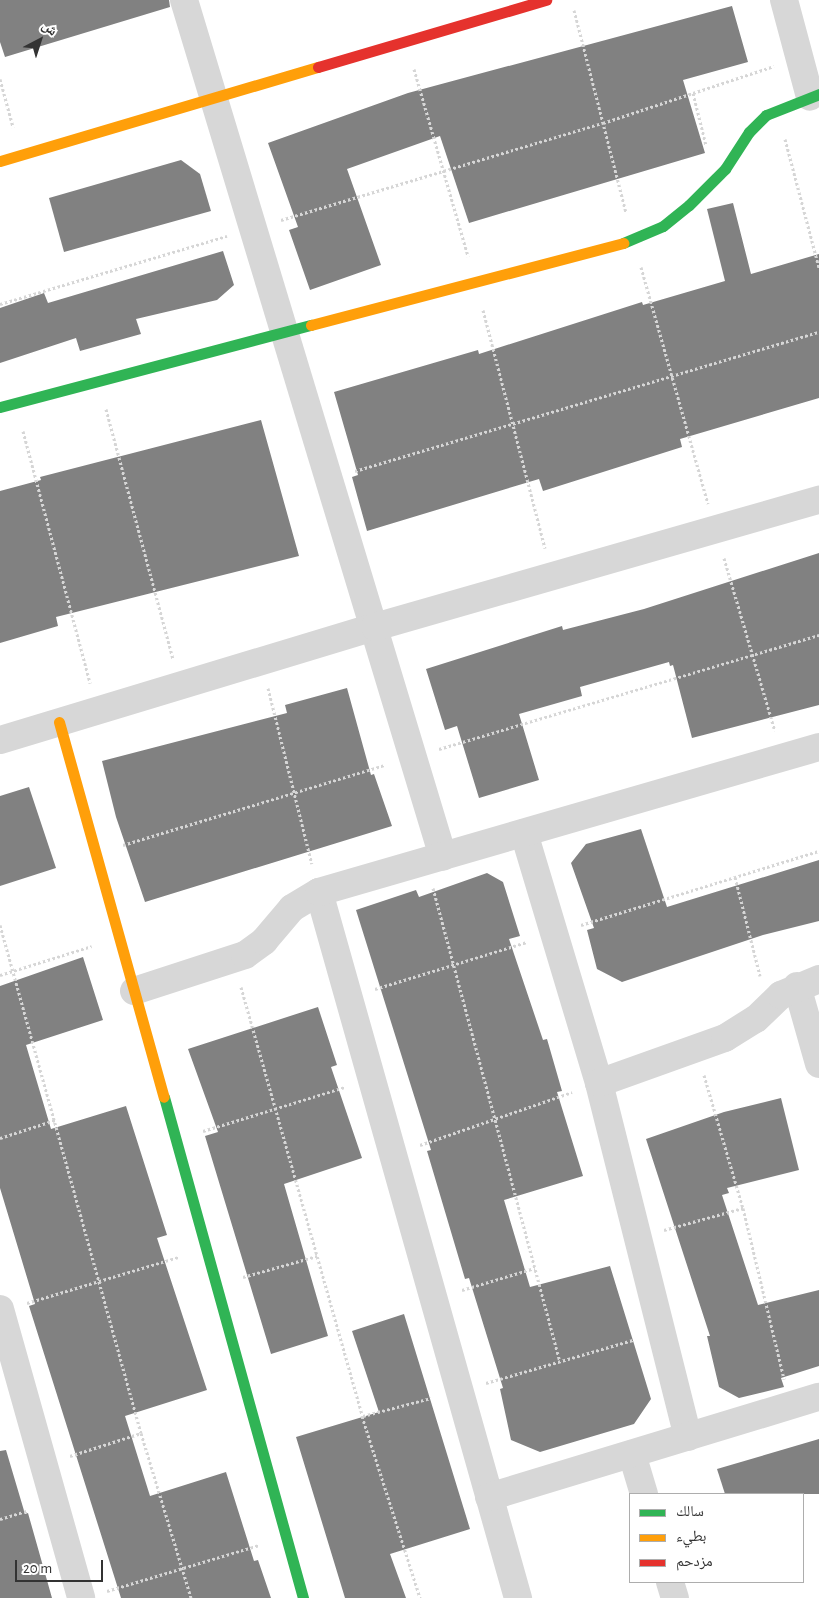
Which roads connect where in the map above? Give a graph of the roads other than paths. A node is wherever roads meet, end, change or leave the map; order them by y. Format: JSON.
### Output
{"nodes":[{"id":1,"x":184,"y":0,"type":"edge"},
{"id":2,"x":546,"y":0,"type":"edge"},
{"id":3,"x":784,"y":0,"type":"edge"},
{"id":4,"x":815,"y":95,"type":"edge"},
{"id":5,"x":213,"y":99,"type":"junction"},
{"id":6,"x":0,"y":161,"type":"edge"},
{"id":7,"x":284,"y":333,"type":"junction"},
{"id":8,"x":0,"y":407,"type":"edge"},
{"id":9,"x":819,"y":500,"type":"edge"},
{"id":10,"x":374,"y":626,"type":"junction"},
{"id":11,"x":59,"y":722,"type":"junction"},
{"id":12,"x":0,"y":740,"type":"edge"},
{"id":13,"x":819,"y":747,"type":"edge"},
{"id":14,"x":524,"y":833,"type":"junction"},
{"id":15,"x":434,"y":859,"type":"junction"},
{"id":16,"x":319,"y":892,"type":"junction"},
{"id":17,"x":808,"y":982,"type":"edge"},
{"id":18,"x":134,"y":991,"type":"junction"},
{"id":19,"x":819,"y":1064,"type":"edge"},
{"id":20,"x":599,"y":1083,"type":"junction"},
{"id":21,"x":0,"y":1310,"type":"edge"},
{"id":22,"x":819,"y":1397,"type":"edge"},
{"id":23,"x":688,"y":1437,"type":"junction"},
{"id":24,"x":632,"y":1454,"type":"junction"},
{"id":25,"x":644,"y":1493,"type":"edge"},
{"id":26,"x":490,"y":1497,"type":"junction"},
{"id":27,"x":670,"y":1583,"type":"edge"},
{"id":28,"x":92,"y":1595,"type":"edge"},
{"id":29,"x":303,"y":1598,"type":"edge"},
{"id":30,"x":518,"y":1598,"type":"edge"},
{"id":31,"x":675,"y":1598,"type":"edge"}],
"edges":[{"from":1,"to":5,"type":"street"},
{"from":2,"to":5,"type":"street"},
{"from":3,"to":4,"type":"street"},
{"from":4,"to":7,"type":"street"},
{"from":5,"to":6,"type":"street"},
{"from":5,"to":7,"type":"street"},
{"from":7,"to":8,"type":"street"},
{"from":7,"to":10,"type":"street"},
{"from":9,"to":10,"type":"street"},
{"from":10,"to":11,"type":"street"},
{"from":10,"to":15,"type":"street"},
{"from":11,"to":12,"type":"street"},
{"from":11,"to":18,"type":"street"},
{"from":13,"to":14,"type":"street"},
{"from":14,"to":15,"type":"street"},
{"from":14,"to":20,"type":"street"},
{"from":15,"to":16,"type":"street"},
{"from":16,"to":18,"type":"street"},
{"from":16,"to":26,"type":"street"},
{"from":17,"to":19,"type":"street"},
{"from":17,"to":20,"type":"street"},
{"from":18,"to":29,"type":"street"},
{"from":20,"to":23,"type":"street"},
{"from":21,"to":28,"type":"street"},
{"from":22,"to":23,"type":"street"},
{"from":23,"to":24,"type":"street"},
{"from":24,"to":25,"type":"street"},
{"from":24,"to":26,"type":"street"},
{"from":26,"to":30,"type":"street"},
{"from":27,"to":31,"type":"street"}]}
